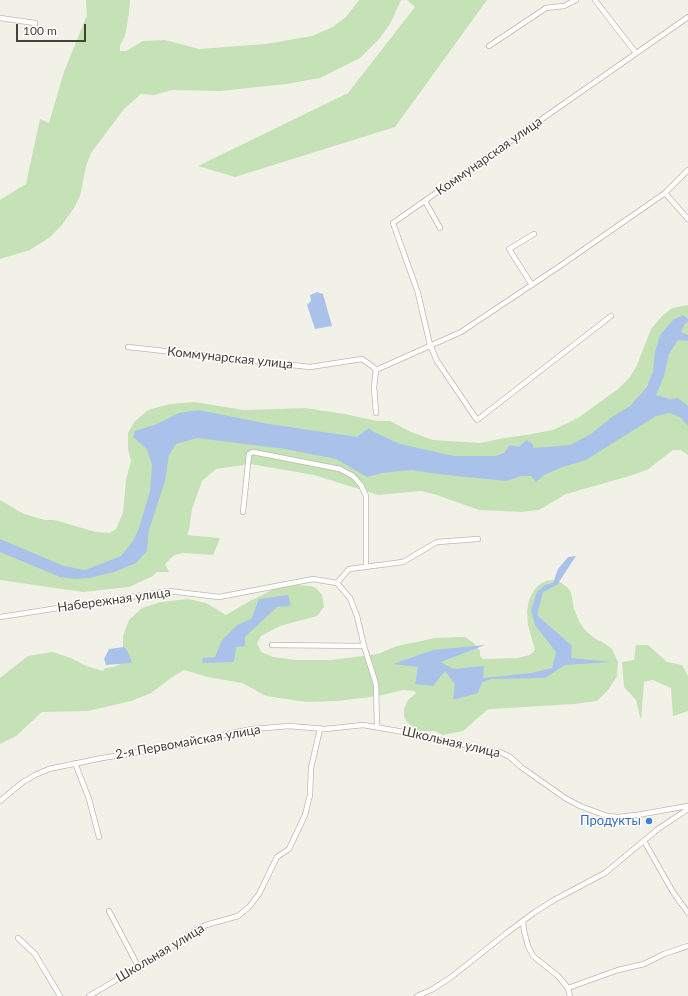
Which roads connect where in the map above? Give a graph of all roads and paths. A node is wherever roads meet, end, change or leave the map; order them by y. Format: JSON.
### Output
{"nodes":[{"id":1,"x":576,"y":0,"type":"edge"},
{"id":2,"x":595,"y":0,"type":"edge"},
{"id":3,"x":688,"y":17,"type":"edge"},
{"id":4,"x":0,"y":18,"type":"edge"},
{"id":5,"x":33,"y":32,"type":"dead end"},
{"id":6,"x":489,"y":46,"type":"dead end"},
{"id":7,"x":636,"y":53,"type":"junction"},
{"id":8,"x":688,"y":170,"type":"edge"},
{"id":9,"x":665,"y":193,"type":"junction"},
{"id":10,"x":425,"y":201,"type":"junction"},
{"id":11,"x":688,"y":219,"type":"edge"},
{"id":12,"x":440,"y":228,"type":"dead end"},
{"id":13,"x":534,"y":234,"type":"dead end"},
{"id":14,"x":532,"y":284,"type":"junction"},
{"id":15,"x":611,"y":316,"type":"dead end"},
{"id":16,"x":430,"y":345,"type":"junction"},
{"id":17,"x":128,"y":347,"type":"dead end"},
{"id":18,"x":376,"y":370,"type":"junction"},
{"id":19,"x":376,"y":413,"type":"dead end"},
{"id":20,"x":243,"y":512,"type":"dead end"},
{"id":21,"x":478,"y":539,"type":"dead end"},
{"id":22,"x":366,"y":567,"type":"junction"},
{"id":23,"x":337,"y":583,"type":"junction"},
{"id":24,"x":0,"y":617,"type":"edge"},
{"id":25,"x":272,"y":645,"type":"dead end"},
{"id":26,"x":364,"y":646,"type":"junction"},
{"id":27,"x":363,"y":725,"type":"joint"},
{"id":28,"x":377,"y":726,"type":"junction"},
{"id":29,"x":320,"y":729,"type":"junction"},
{"id":30,"x":75,"y":763,"type":"junction"},
{"id":31,"x":0,"y":801,"type":"edge"},
{"id":32,"x":688,"y":807,"type":"edge"},
{"id":33,"x":99,"y":837,"type":"dead end"},
{"id":34,"x":644,"y":841,"type":"junction"},
{"id":35,"x":109,"y":911,"type":"dead end"},
{"id":36,"x":688,"y":913,"type":"edge"},
{"id":37,"x":523,"y":921,"type":"junction"},
{"id":38,"x":18,"y":938,"type":"dead end"},
{"id":39,"x":688,"y":946,"type":"edge"},
{"id":40,"x":138,"y":966,"type":"junction"},
{"id":41,"x":568,"y":988,"type":"junction"},
{"id":42,"x":60,"y":996,"type":"edge"},
{"id":43,"x":89,"y":996,"type":"edge"},
{"id":44,"x":418,"y":996,"type":"edge"},
{"id":45,"x":570,"y":996,"type":"edge"}],
"edges":[{"from":1,"to":6,"type":"street"},
{"from":2,"to":7,"type":"street"},
{"from":3,"to":7,"type":"street","name":"Коммунарская улица"},
{"from":4,"to":5,"type":"street"},
{"from":7,"to":10,"type":"street","name":"Коммунарская улица"},
{"from":8,"to":9,"type":"street"},
{"from":9,"to":11,"type":"street"},
{"from":9,"to":14,"type":"street"},
{"from":10,"to":12,"type":"street"},
{"from":10,"to":16,"type":"street","name":"Коммунарская улица"},
{"from":13,"to":14,"type":"street"},
{"from":14,"to":16,"type":"street"},
{"from":15,"to":16,"type":"street","name":"Коммунарская улица"},
{"from":16,"to":18,"type":"street"},
{"from":17,"to":18,"type":"street","name":"Коммунарская улица"},
{"from":18,"to":19,"type":"street"},
{"from":20,"to":22,"type":"street"},
{"from":21,"to":22,"type":"street"},
{"from":22,"to":23,"type":"street"},
{"from":23,"to":24,"type":"street","name":"Набережная улица"},
{"from":23,"to":26,"type":"street"},
{"from":25,"to":26,"type":"street"},
{"from":26,"to":28,"type":"street"},
{"from":27,"to":28,"type":"street","name":"Школьная улица"},
{"from":27,"to":29,"type":"street","name":"2-я Первомайская улица"},
{"from":28,"to":32,"type":"street","name":"Школьная улица"},
{"from":29,"to":30,"type":"street","name":"2-я Первомайская улица"},
{"from":29,"to":40,"type":"street","name":"Школьная улица"},
{"from":30,"to":31,"type":"street","name":"2-я Первомайская улица"},
{"from":30,"to":33,"type":"street"},
{"from":32,"to":34,"type":"street","name":"Школьная улица"},
{"from":34,"to":36,"type":"street"},
{"from":34,"to":37,"type":"street","name":"Школьная улица"},
{"from":35,"to":40,"type":"street"},
{"from":37,"to":41,"type":"street"},
{"from":37,"to":44,"type":"street","name":"Школьная улица"},
{"from":38,"to":42,"type":"street"},
{"from":39,"to":41,"type":"street"},
{"from":40,"to":43,"type":"street","name":"Школьная улица"},
{"from":41,"to":45,"type":"street"}]}
